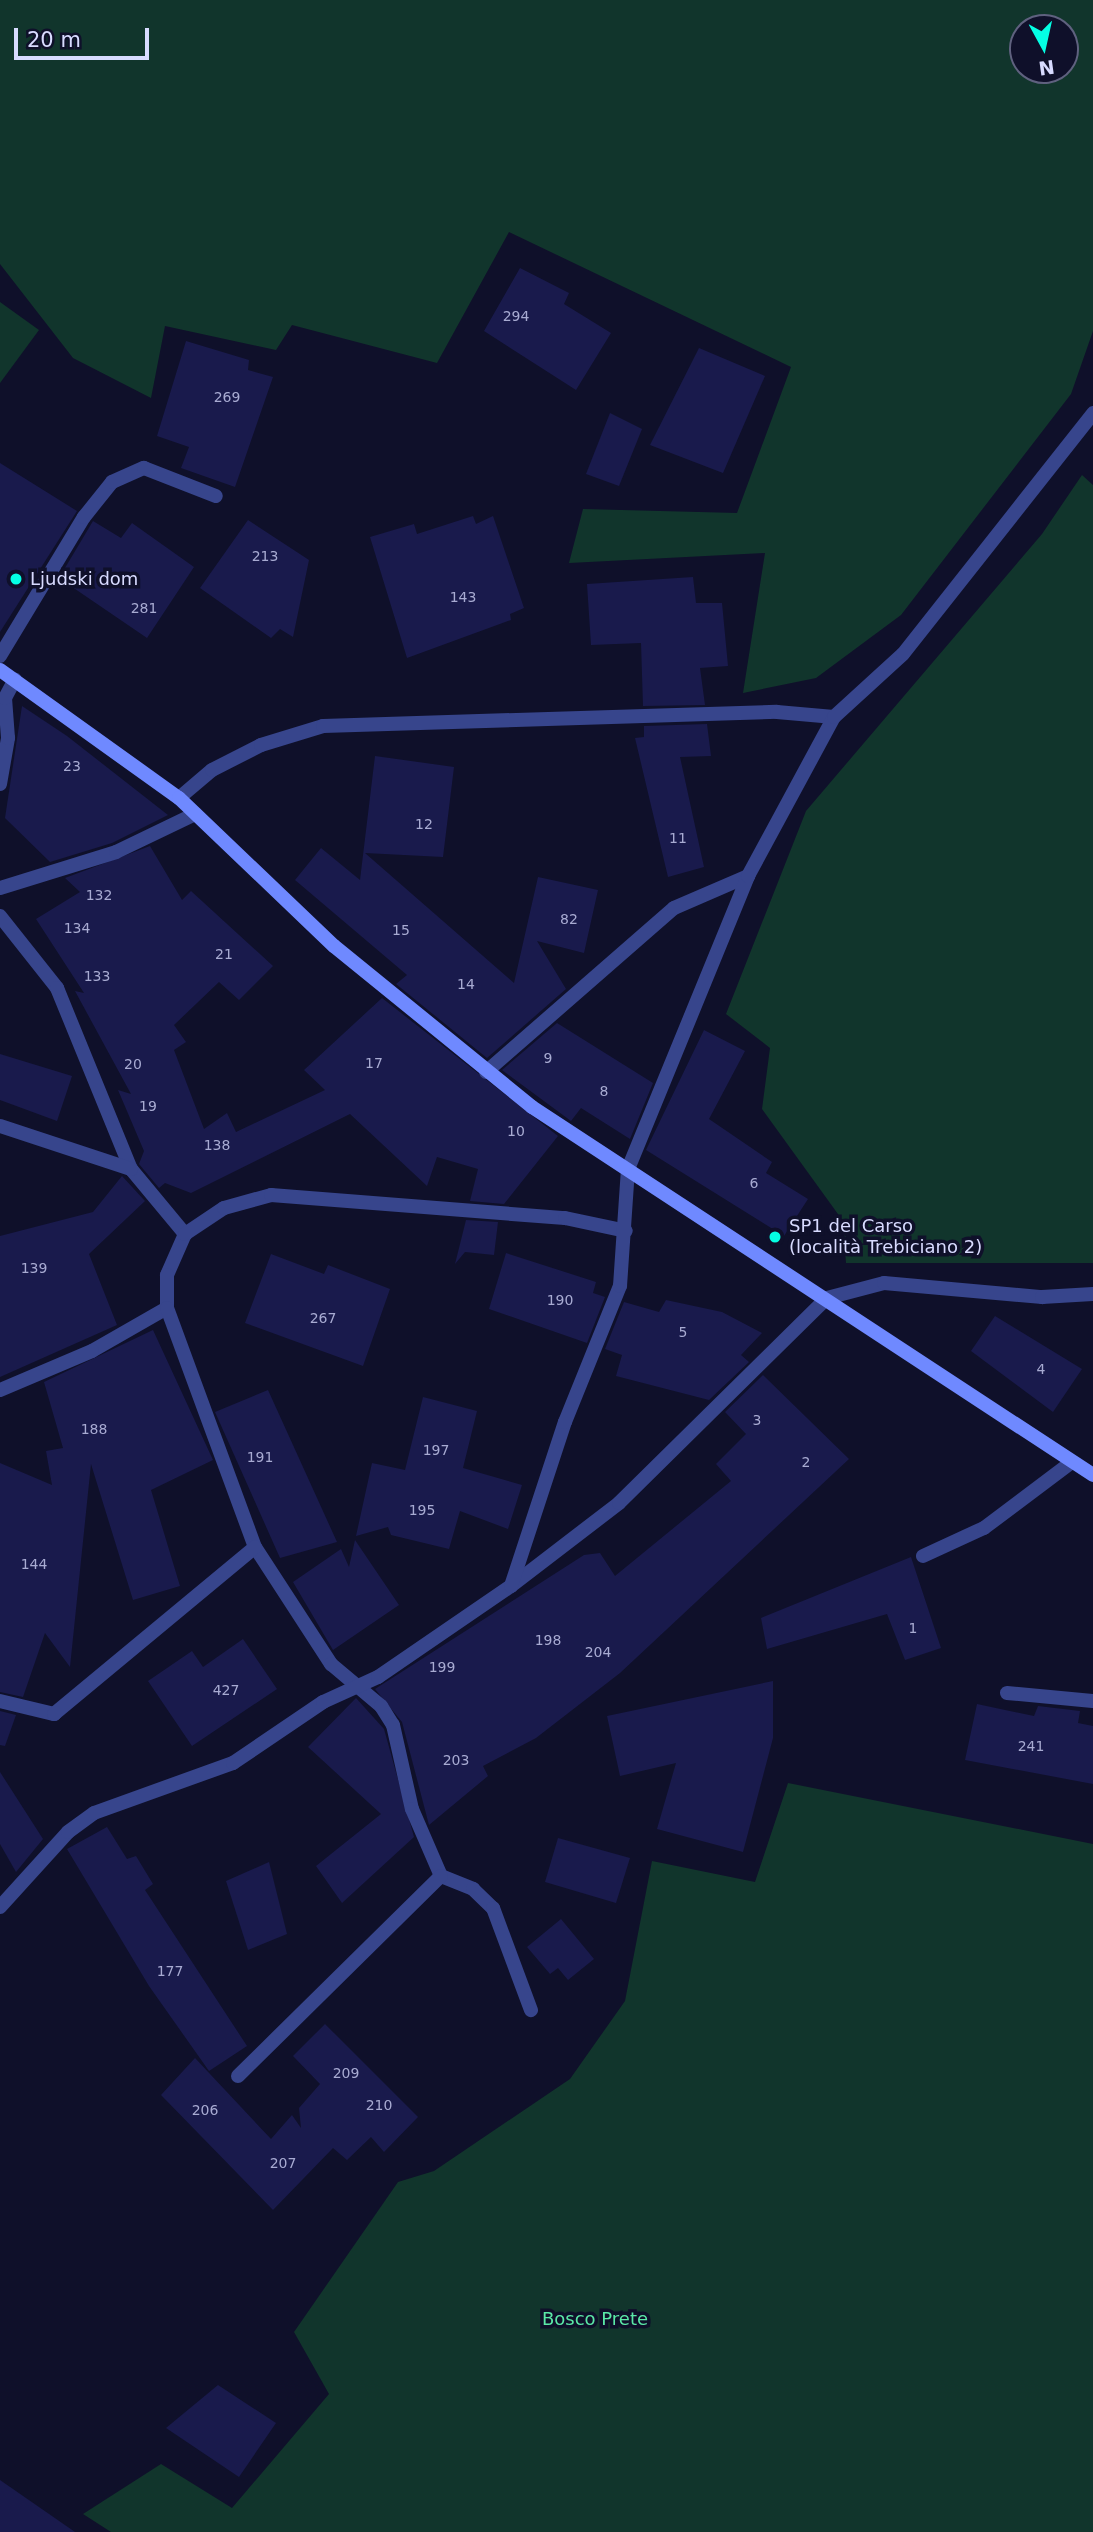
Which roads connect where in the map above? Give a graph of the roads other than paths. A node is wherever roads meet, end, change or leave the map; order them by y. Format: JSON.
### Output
{"nodes":[{"id":1,"x":1093,"y":413,"type":"edge"},
{"id":2,"x":216,"y":496,"type":"dead end"},
{"id":3,"x":0,"y":656,"type":"edge"},
{"id":4,"x":0,"y":670,"type":"edge"},
{"id":5,"x":15,"y":680,"type":"junction"},
{"id":6,"x":834,"y":717,"type":"junction"},
{"id":7,"x":0,"y":784,"type":"edge"},
{"id":8,"x":179,"y":799,"type":"junction"},
{"id":9,"x":195,"y":814,"type":"junction"},
{"id":10,"x":748,"y":876,"type":"junction"},
{"id":11,"x":0,"y":888,"type":"edge"},
{"id":12,"x":0,"y":916,"type":"edge"},
{"id":13,"x":486,"y":1072,"type":"junction"},
{"id":14,"x":0,"y":1126,"type":"edge"},
{"id":15,"x":131,"y":1169,"type":"junction"},
{"id":16,"x":628,"y":1169,"type":"junction"},
{"id":17,"x":626,"y":1231,"type":"junction"},
{"id":18,"x":185,"y":1234,"type":"junction"},
{"id":19,"x":1093,"y":1294,"type":"edge"},
{"id":20,"x":827,"y":1298,"type":"junction"},
{"id":21,"x":167,"y":1308,"type":"junction"},
{"id":22,"x":0,"y":1390,"type":"edge"},
{"id":23,"x":1072,"y":1462,"type":"junction"},
{"id":24,"x":1093,"y":1475,"type":"edge"},
{"id":25,"x":255,"y":1547,"type":"junction"},
{"id":26,"x":923,"y":1556,"type":"dead end"},
{"id":27,"x":511,"y":1586,"type":"junction"},
{"id":28,"x":358,"y":1688,"type":"junction"},
{"id":29,"x":1007,"y":1693,"type":"dead end"},
{"id":30,"x":0,"y":1701,"type":"edge"},
{"id":31,"x":1093,"y":1701,"type":"edge"},
{"id":32,"x":441,"y":1876,"type":"junction"},
{"id":33,"x":0,"y":1907,"type":"edge"},
{"id":34,"x":531,"y":2010,"type":"dead end"},
{"id":35,"x":238,"y":2076,"type":"dead end"}],
"edges":[{"from":1,"to":6,"type":"street"},
{"from":2,"to":3,"type":"street"},
{"from":4,"to":5,"type":"main road"},
{"from":5,"to":7,"type":"street"},
{"from":5,"to":8,"type":"main road"},
{"from":6,"to":8,"type":"street"},
{"from":6,"to":10,"type":"street"},
{"from":8,"to":9,"type":"main road"},
{"from":9,"to":11,"type":"street"},
{"from":9,"to":13,"type":"main road"},
{"from":10,"to":13,"type":"street"},
{"from":10,"to":16,"type":"street"},
{"from":12,"to":15,"type":"street"},
{"from":13,"to":16,"type":"main road"},
{"from":14,"to":15,"type":"street"},
{"from":15,"to":18,"type":"street"},
{"from":16,"to":17,"type":"street"},
{"from":16,"to":20,"type":"main road"},
{"from":17,"to":18,"type":"street"},
{"from":17,"to":27,"type":"street"},
{"from":18,"to":21,"type":"street"},
{"from":19,"to":20,"type":"street"},
{"from":20,"to":23,"type":"main road"},
{"from":20,"to":27,"type":"street"},
{"from":21,"to":22,"type":"street"},
{"from":21,"to":25,"type":"street"},
{"from":23,"to":24,"type":"main road"},
{"from":23,"to":26,"type":"street"},
{"from":25,"to":28,"type":"street"},
{"from":25,"to":30,"type":"street"},
{"from":27,"to":28,"type":"street"},
{"from":28,"to":32,"type":"street"},
{"from":28,"to":33,"type":"street"},
{"from":29,"to":31,"type":"street"},
{"from":32,"to":34,"type":"street"},
{"from":32,"to":35,"type":"street"}]}
